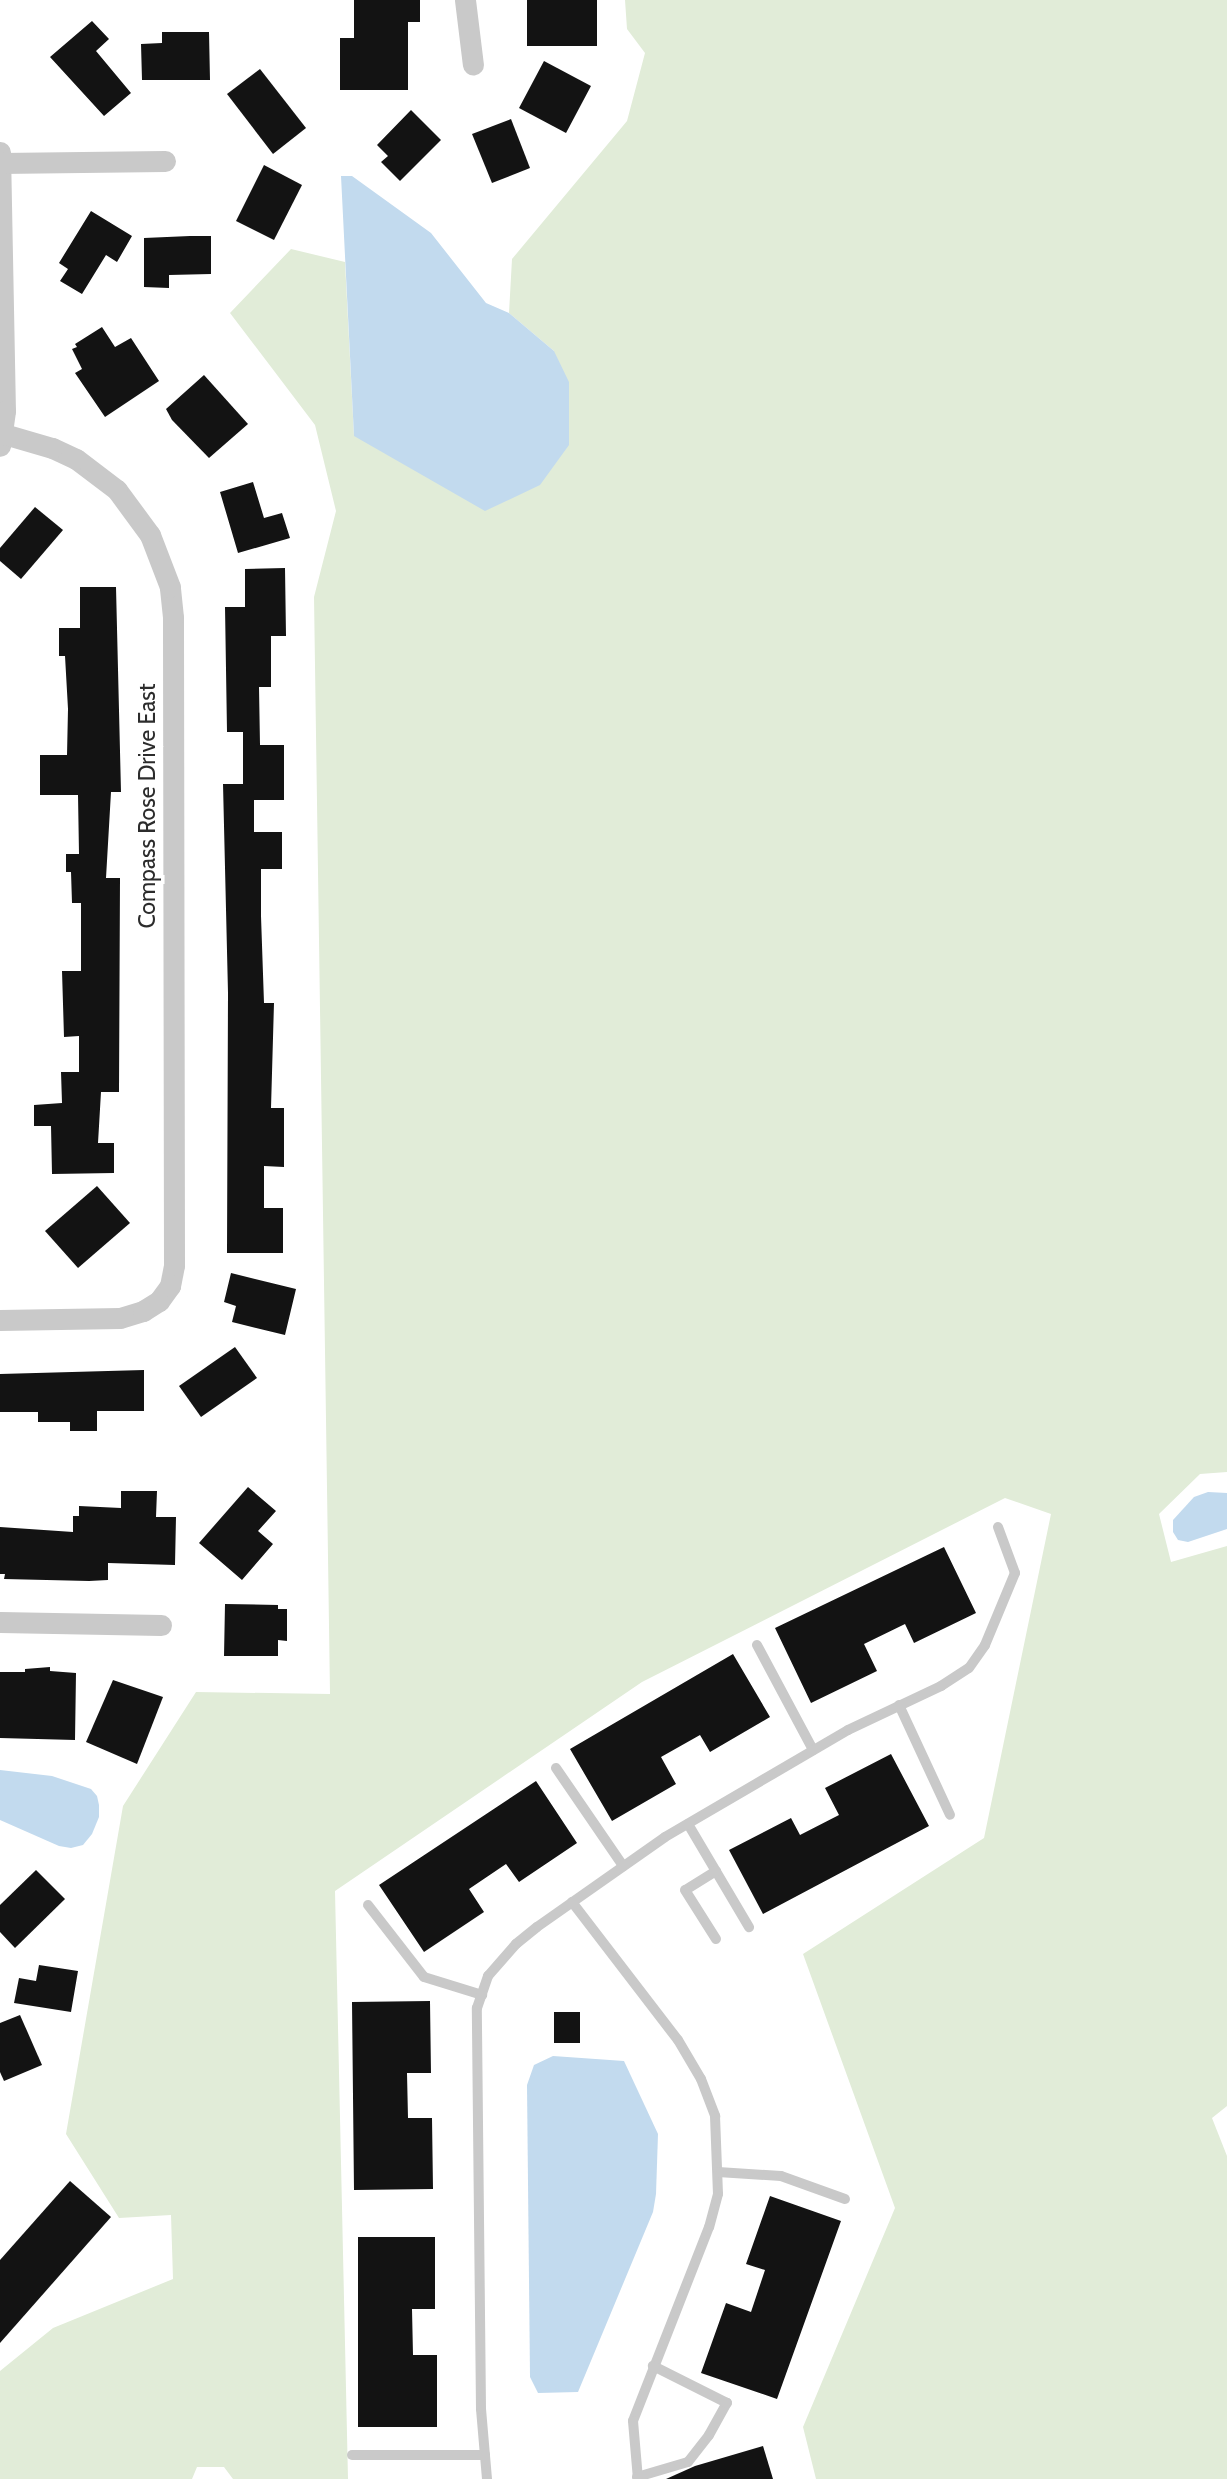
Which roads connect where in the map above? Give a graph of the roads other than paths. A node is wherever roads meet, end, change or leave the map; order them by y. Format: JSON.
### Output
{"nodes":[{"id":1,"x":465,"y":0,"type":"edge"},
{"id":2,"x":473,"y":65,"type":"dead end"},
{"id":3,"x":0,"y":152,"type":"edge"},
{"id":4,"x":165,"y":161,"type":"dead end"},
{"id":5,"x":0,"y":163,"type":"edge"},
{"id":6,"x":2,"y":440,"type":"edge"},
{"id":7,"x":0,"y":1320,"type":"edge"},
{"id":8,"x":999,"y":1527,"type":"dead end"},
{"id":9,"x":0,"y":1622,"type":"edge"},
{"id":10,"x":161,"y":1625,"type":"dead end"},
{"id":11,"x":757,"y":1645,"type":"dead end"},
{"id":12,"x":900,"y":1705,"type":"junction"},
{"id":13,"x":813,"y":1750,"type":"junction"},
{"id":14,"x":556,"y":1768,"type":"dead end"},
{"id":15,"x":950,"y":1815,"type":"dead end"},
{"id":16,"x":688,"y":1824,"type":"junction"},
{"id":17,"x":623,"y":1867,"type":"junction"},
{"id":18,"x":716,"y":1871,"type":"junction"},
{"id":19,"x":572,"y":1902,"type":"junction"},
{"id":20,"x":368,"y":1905,"type":"dead end"},
{"id":21,"x":749,"y":1927,"type":"dead end"},
{"id":22,"x":716,"y":1940,"type":"dead end"},
{"id":23,"x":482,"y":1995,"type":"junction"},
{"id":24,"x":718,"y":2172,"type":"junction"},
{"id":25,"x":845,"y":2199,"type":"dead end"},
{"id":26,"x":653,"y":2366,"type":"junction"},
{"id":27,"x":352,"y":2455,"type":"dead end"},
{"id":28,"x":485,"y":2455,"type":"junction"},
{"id":29,"x":638,"y":2478,"type":"edge"},
{"id":30,"x":487,"y":2479,"type":"edge"}],
"edges":[{"from":1,"to":2,"type":"street"},
{"from":3,"to":5,"type":"street"},
{"from":4,"to":5,"type":"street"},
{"from":5,"to":6,"type":"street"},
{"from":6,"to":7,"type":"street","name":"Compass Rose Drive East"},
{"from":8,"to":12,"type":"lane"},
{"from":9,"to":10,"type":"street"},
{"from":11,"to":13,"type":"lane"},
{"from":12,"to":13,"type":"lane"},
{"from":12,"to":15,"type":"lane"},
{"from":13,"to":16,"type":"lane"},
{"from":14,"to":17,"type":"lane"},
{"from":16,"to":17,"type":"lane"},
{"from":16,"to":18,"type":"lane"},
{"from":17,"to":19,"type":"lane"},
{"from":18,"to":21,"type":"lane"},
{"from":18,"to":22,"type":"lane"},
{"from":19,"to":23,"type":"lane"},
{"from":19,"to":24,"type":"lane"},
{"from":20,"to":23,"type":"lane"},
{"from":23,"to":28,"type":"lane"},
{"from":24,"to":25,"type":"lane"},
{"from":24,"to":26,"type":"lane"},
{"from":26,"to":29,"type":"lane"},
{"from":26,"to":29,"type":"lane"},
{"from":27,"to":28,"type":"lane"},
{"from":28,"to":30,"type":"lane"}]}
